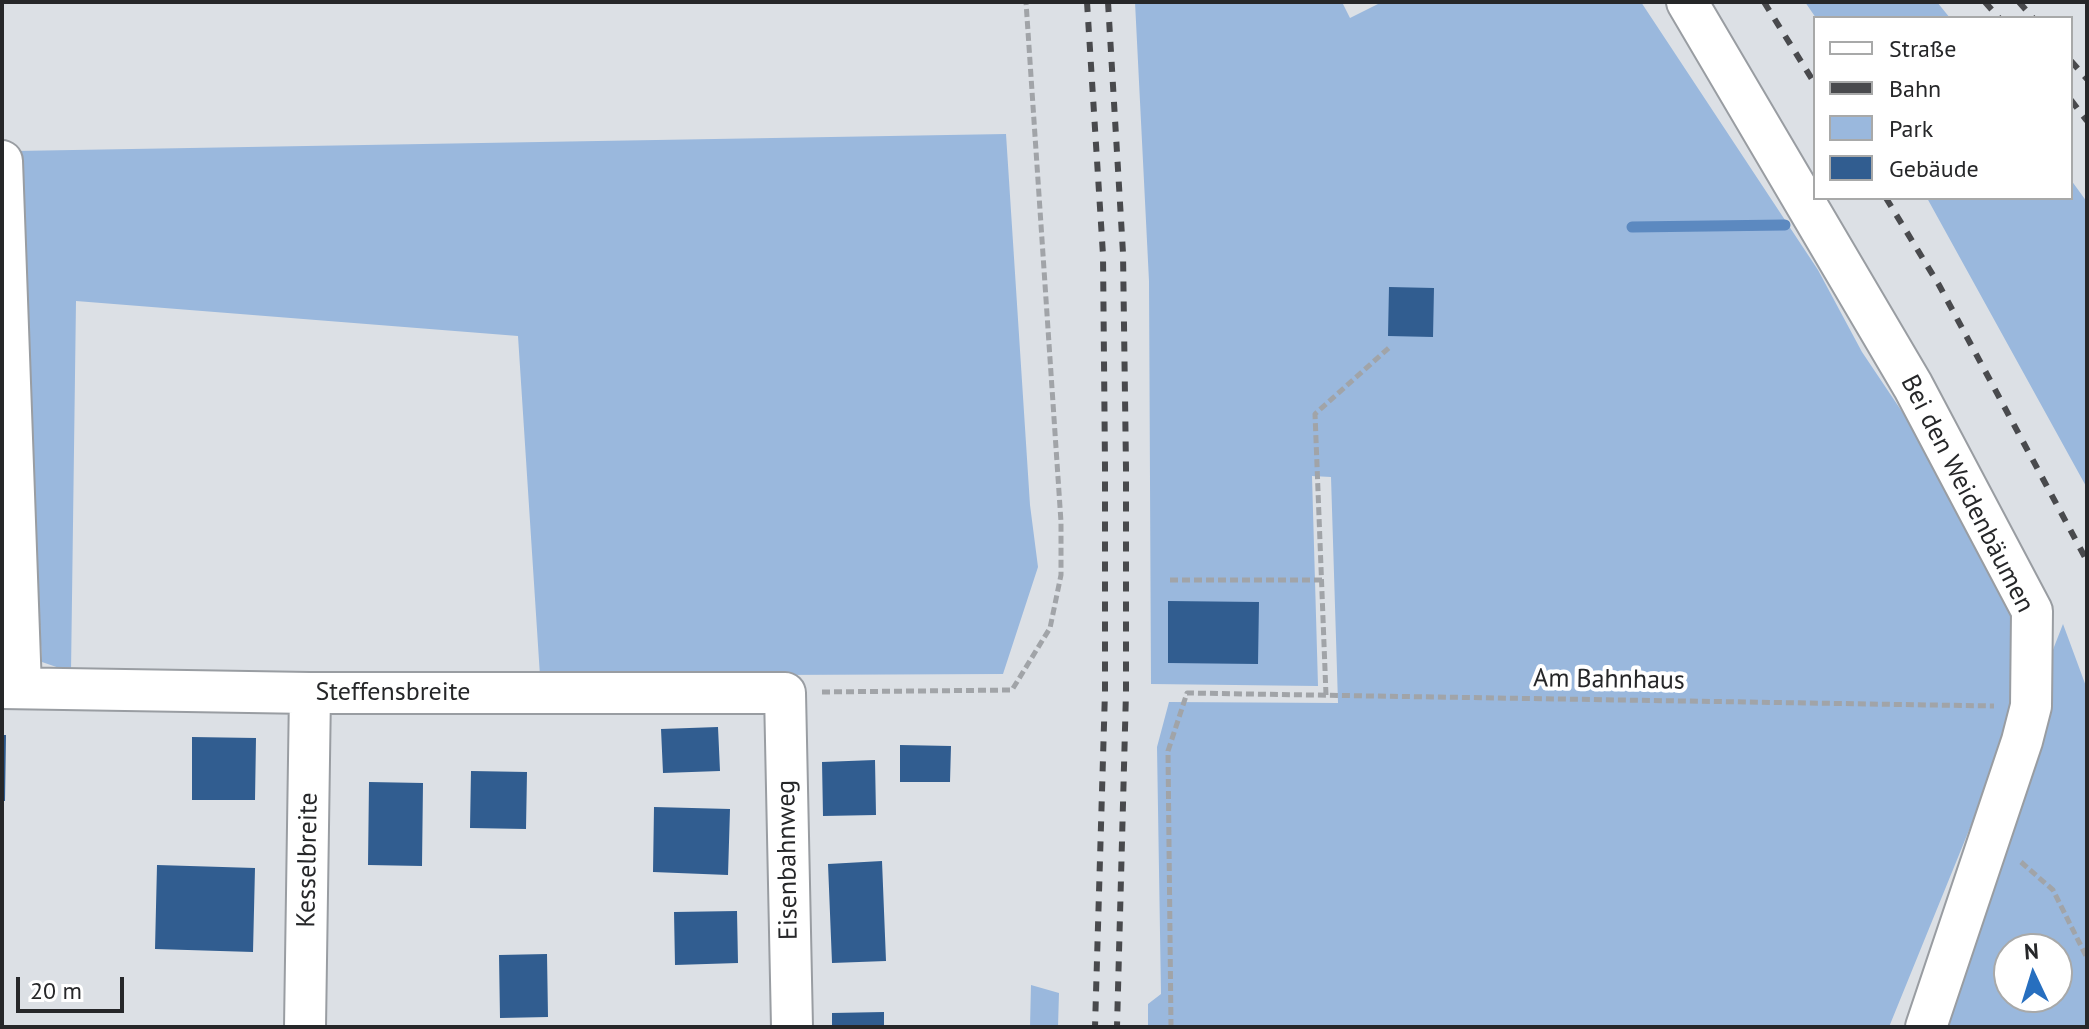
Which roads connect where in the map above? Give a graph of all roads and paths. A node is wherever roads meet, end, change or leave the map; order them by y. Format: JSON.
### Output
{"nodes":[{"id":1,"x":1026,"y":2,"type":"edge"},
{"id":2,"x":1687,"y":2,"type":"edge"},
{"id":3,"x":2,"y":161,"type":"edge"},
{"id":4,"x":1391,"y":346,"type":"dead end"},
{"id":5,"x":1170,"y":580,"type":"dead end"},
{"id":6,"x":1322,"y":580,"type":"junction"},
{"id":7,"x":11,"y":688,"type":"edge"},
{"id":8,"x":310,"y":693,"type":"junction"},
{"id":9,"x":785,"y":693,"type":"junction"},
{"id":10,"x":1326,"y":695,"type":"junction"},
{"id":11,"x":2031,"y":706,"type":"junction"},
{"id":12,"x":1990,"y":835,"type":"junction"},
{"id":13,"x":2087,"y":958,"type":"edge"},
{"id":14,"x":305,"y":1027,"type":"edge"},
{"id":15,"x":792,"y":1027,"type":"edge"},
{"id":16,"x":1171,"y":1027,"type":"edge"},
{"id":17,"x":1926,"y":1027,"type":"edge"}],
"edges":[{"from":1,"to":9,"type":"path"},
{"from":2,"to":11,"type":"street","name":"Bei den Weidenbäumen"},
{"from":3,"to":7,"type":"street"},
{"from":4,"to":6,"type":"path"},
{"from":5,"to":6,"type":"path"},
{"from":6,"to":10,"type":"path"},
{"from":7,"to":8,"type":"street","name":"Steffensbreite"},
{"from":8,"to":9,"type":"street","name":"Steffensbreite"},
{"from":8,"to":14,"type":"street","name":"Kesselbreite"},
{"from":9,"to":15,"type":"street","name":"Eisenbahnweg"},
{"from":10,"to":11,"type":"path","name":"Am Bahnhaus"},
{"from":10,"to":16,"type":"path","name":"Am Bahnhaus"},
{"from":11,"to":12,"type":"street","name":"Bei den Weidenbäumen"},
{"from":12,"to":13,"type":"path"},
{"from":12,"to":17,"type":"street","name":"Bei den Weidenbäumen"}]}
